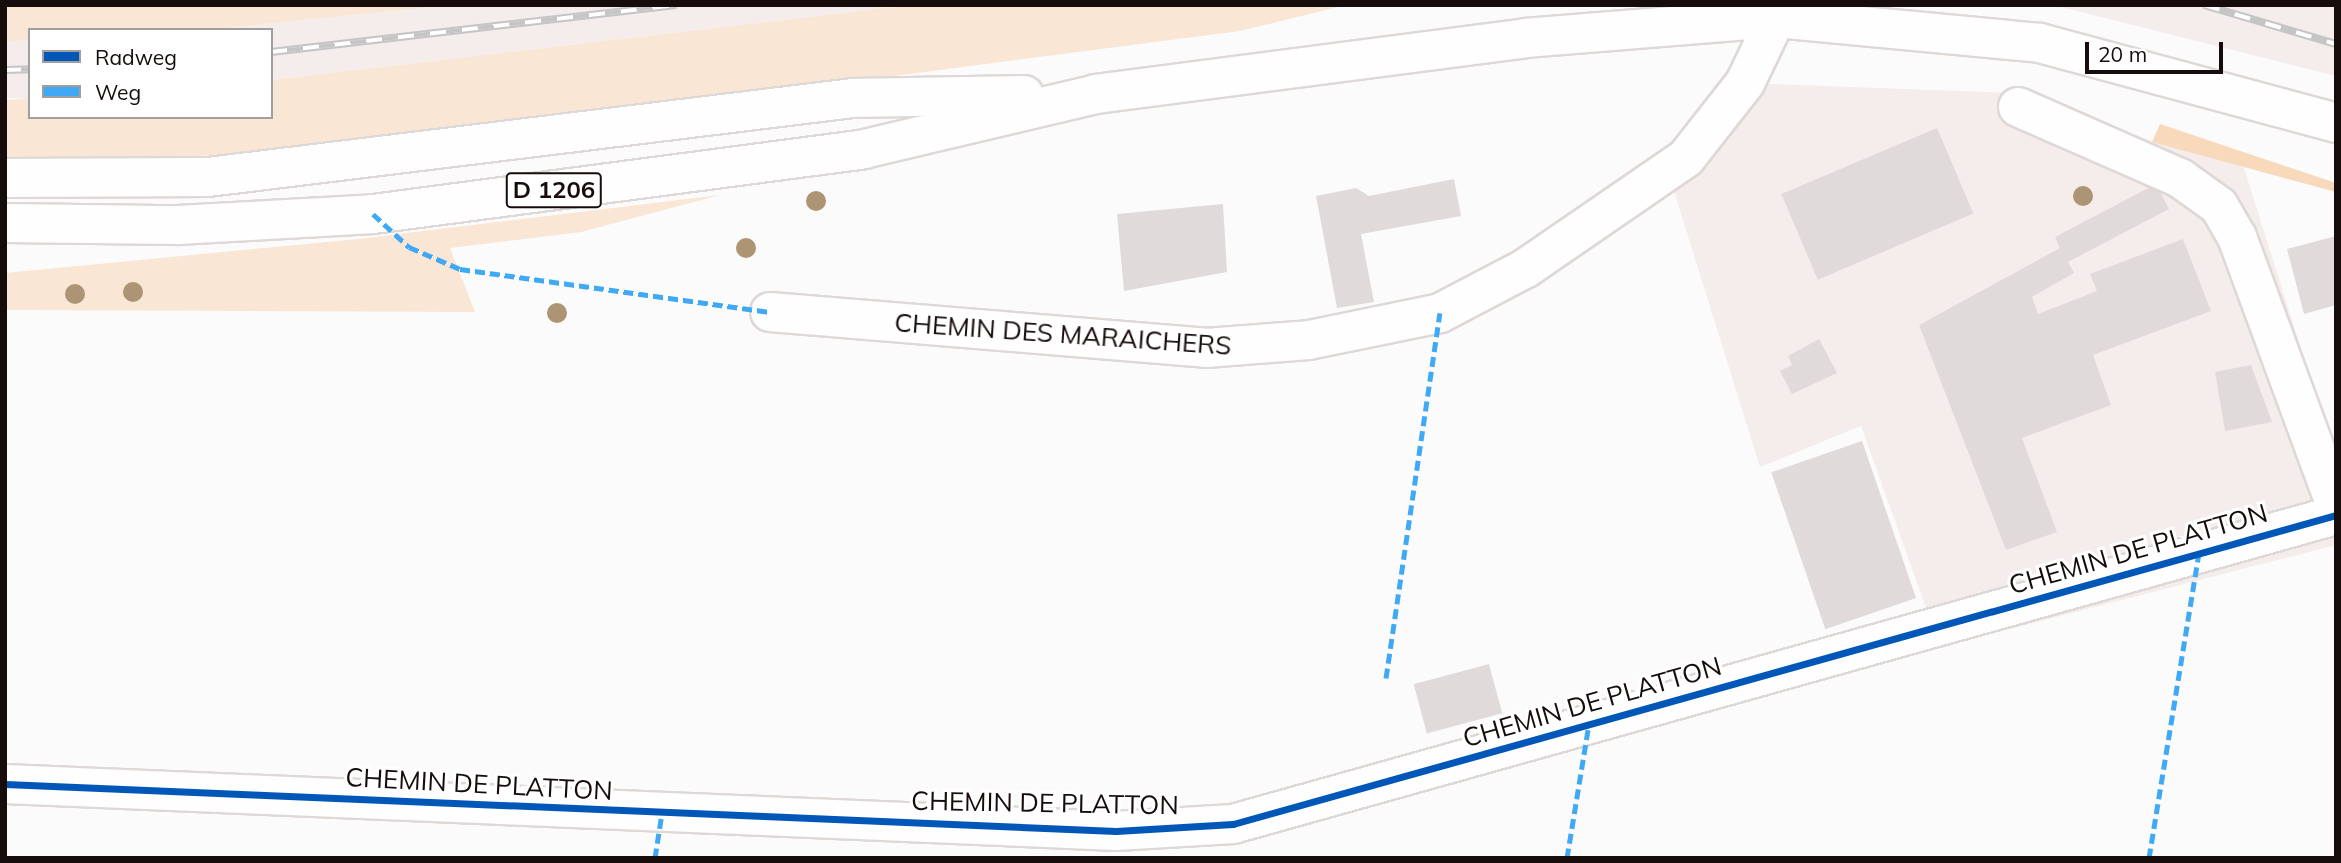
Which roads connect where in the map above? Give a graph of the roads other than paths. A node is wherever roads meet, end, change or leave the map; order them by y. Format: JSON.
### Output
{"nodes":[{"id":1,"x":1776,"y":18,"type":"junction"},
{"id":2,"x":1096,"y":94,"type":"junction"},
{"id":3,"x":2018,"y":107,"type":"dead end"},
{"id":4,"x":2336,"y":123,"type":"edge"},
{"id":5,"x":5,"y":178,"type":"edge"},
{"id":6,"x":5,"y":223,"type":"edge"},
{"id":7,"x":770,"y":312,"type":"dead end"},
{"id":8,"x":2336,"y":506,"type":"edge"},
{"id":9,"x":2336,"y":514,"type":"edge"},
{"id":10,"x":5,"y":784,"type":"edge"}],
"edges":[{"from":1,"to":2,"type":"street","number":"D 1206"},
{"from":1,"to":4,"type":"street","number":"D 1206"},
{"from":1,"to":7,"type":"street","name":"CHEMIN DES MARAICHERS"},
{"from":2,"to":5,"type":"street","number":"D 1206"},
{"from":2,"to":6,"type":"street","number":"D 1206"},
{"from":3,"to":8,"type":"street"},
{"from":9,"to":10,"type":"street","name":"CHEMIN DE PLATTON"}]}
